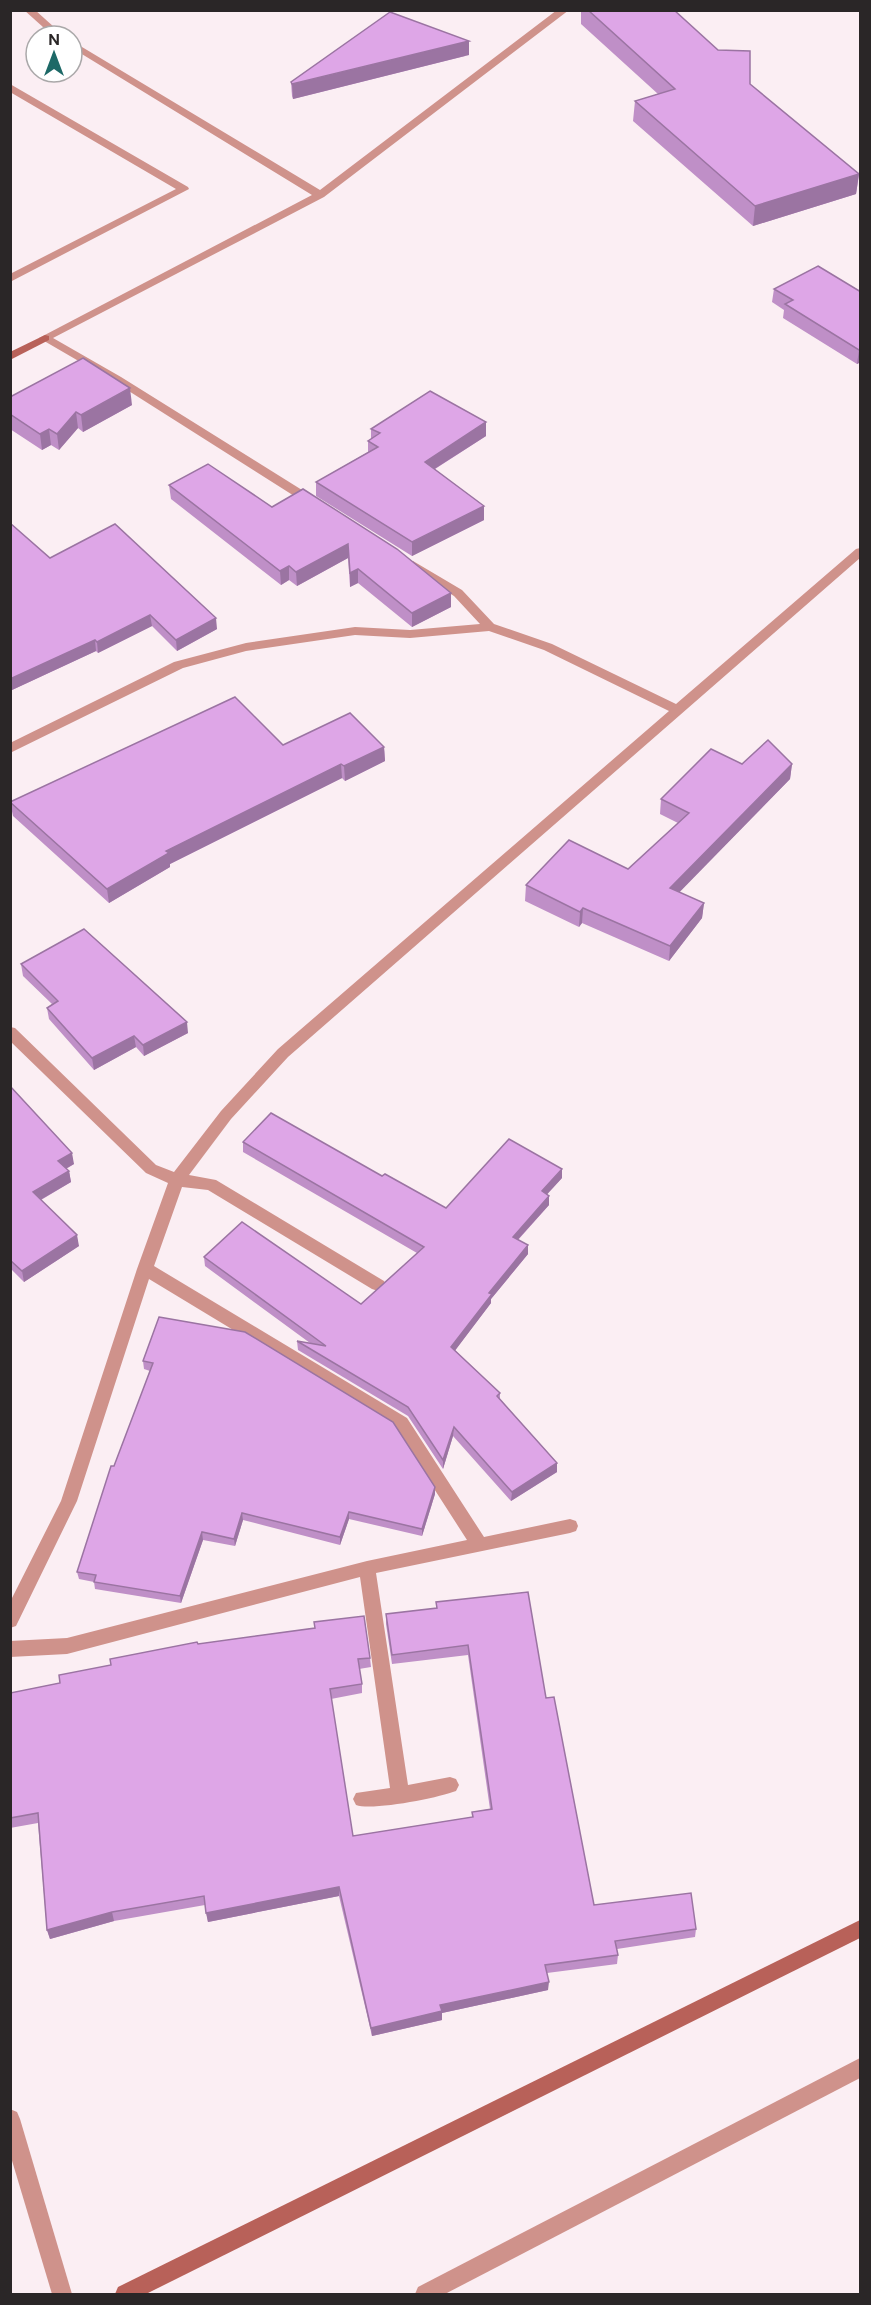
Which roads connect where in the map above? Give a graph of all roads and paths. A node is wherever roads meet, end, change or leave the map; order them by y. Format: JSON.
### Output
{"nodes":[{"id":1,"x":29,"y":10,"type":"edge"},
{"id":2,"x":564,"y":10,"type":"edge"},
{"id":3,"x":45,"y":24,"type":"edge"},
{"id":4,"x":84,"y":51,"type":"edge"},
{"id":5,"x":10,"y":87,"type":"edge"},
{"id":6,"x":320,"y":195,"type":"junction"},
{"id":7,"x":10,"y":279,"type":"edge"},
{"id":8,"x":45,"y":338,"type":"junction"},
{"id":9,"x":10,"y":357,"type":"edge"},
{"id":10,"x":327,"y":511,"type":"edge"},
{"id":11,"x":861,"y":552,"type":"edge"},
{"id":12,"x":398,"y":555,"type":"edge"},
{"id":13,"x":490,"y":627,"type":"junction"},
{"id":14,"x":677,"y":710,"type":"junction"},
{"id":15,"x":10,"y":749,"type":"edge"},
{"id":16,"x":10,"y":1032,"type":"edge"},
{"id":17,"x":177,"y":1180,"type":"junction"},
{"id":18,"x":145,"y":1269,"type":"junction"},
{"id":19,"x":378,"y":1285,"type":"edge"},
{"id":20,"x":570,"y":1526,"type":"dead end"},
{"id":21,"x":480,"y":1545,"type":"junction"},
{"id":22,"x":367,"y":1568,"type":"junction"},
{"id":23,"x":10,"y":1621,"type":"edge"},
{"id":24,"x":10,"y":1649,"type":"edge"},
{"id":25,"x":450,"y":1785,"type":"dead end"},
{"id":26,"x":400,"y":1795,"type":"junction"},
{"id":27,"x":362,"y":1798,"type":"dead end"},
{"id":28,"x":861,"y":1929,"type":"edge"},
{"id":29,"x":861,"y":2068,"type":"edge"},
{"id":30,"x":10,"y":2120,"type":"edge"},
{"id":31,"x":62,"y":2295,"type":"edge"},
{"id":32,"x":125,"y":2295,"type":"edge"},
{"id":33,"x":425,"y":2295,"type":"edge"}],
"edges":[{"from":1,"to":3,"type":"street"},
{"from":2,"to":6,"type":"street"},
{"from":4,"to":6,"type":"street"},
{"from":5,"to":7,"type":"street"},
{"from":6,"to":8,"type":"street"},
{"from":8,"to":9,"type":"street"},
{"from":8,"to":10,"type":"street"},
{"from":11,"to":14,"type":"street"},
{"from":12,"to":13,"type":"street"},
{"from":13,"to":14,"type":"street"},
{"from":13,"to":15,"type":"street"},
{"from":14,"to":17,"type":"street"},
{"from":16,"to":17,"type":"street"},
{"from":17,"to":18,"type":"street"},
{"from":17,"to":19,"type":"street"},
{"from":18,"to":21,"type":"street"},
{"from":18,"to":23,"type":"street"},
{"from":20,"to":21,"type":"street"},
{"from":21,"to":22,"type":"street"},
{"from":22,"to":24,"type":"street"},
{"from":22,"to":26,"type":"street"},
{"from":25,"to":26,"type":"street"},
{"from":26,"to":27,"type":"street"},
{"from":28,"to":32,"type":"street"},
{"from":29,"to":33,"type":"street"},
{"from":30,"to":31,"type":"street"}]}
